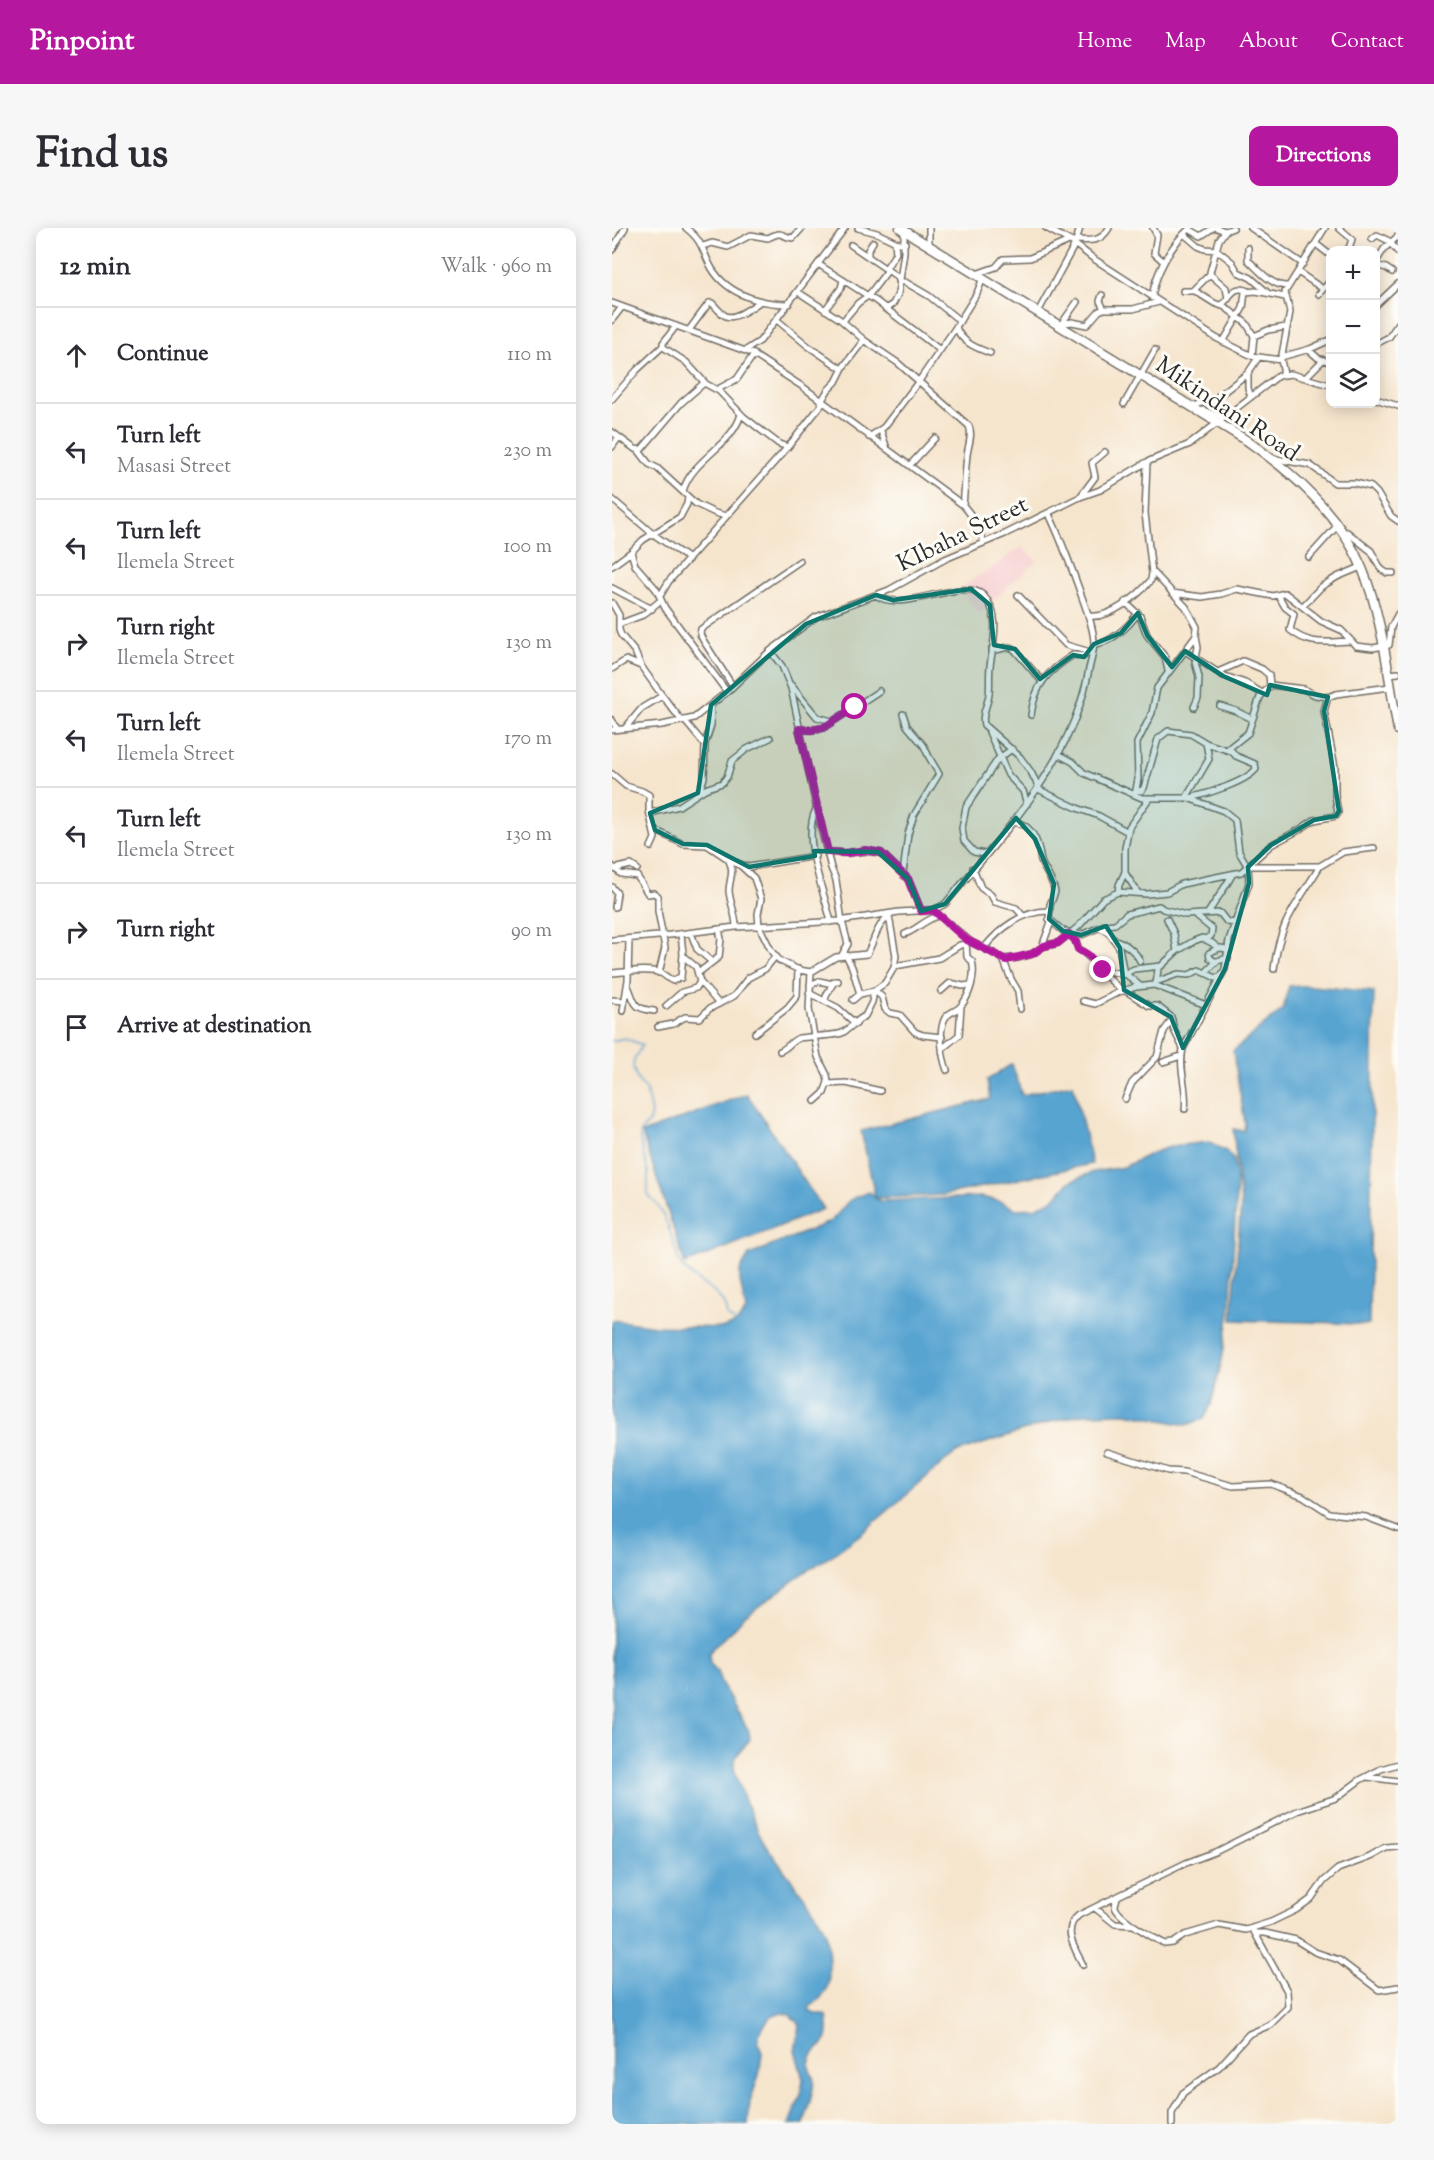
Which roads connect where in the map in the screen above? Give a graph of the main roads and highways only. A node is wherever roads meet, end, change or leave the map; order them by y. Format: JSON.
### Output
{"nodes":[{"id":1,"x":905,"y":230,"type":"edge"},
{"id":2,"x":1398,"y":730,"type":"edge"}],
"edges":[{"from":1,"to":2,"type":"highway","name":"Mikindani Road"}]}
